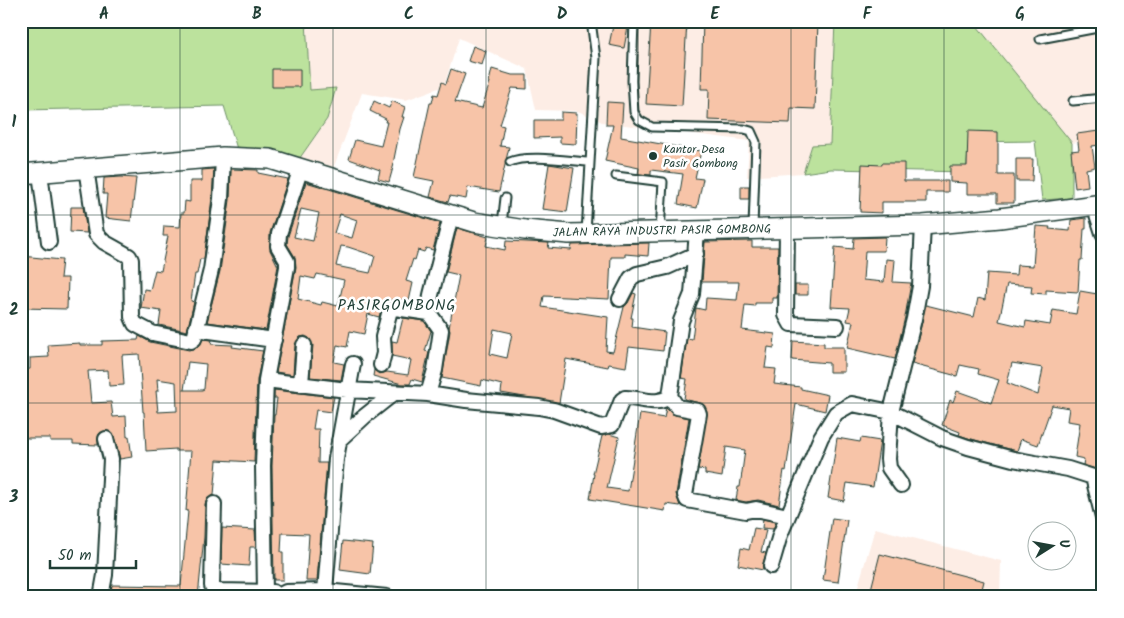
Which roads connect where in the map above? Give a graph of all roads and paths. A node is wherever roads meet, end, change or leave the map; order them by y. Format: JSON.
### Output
{"nodes":[{"id":1,"x":591,"y":21,"type":"edge"},
{"id":2,"x":634,"y":21,"type":"edge"},
{"id":3,"x":1103,"y":27,"type":"edge"},
{"id":4,"x":1040,"y":39,"type":"dead end"},
{"id":5,"x":1103,"y":98,"type":"edge"},
{"id":6,"x":1073,"y":101,"type":"dead end"},
{"id":7,"x":222,"y":156,"type":"junction"},
{"id":8,"x":510,"y":162,"type":"dead end"},
{"id":9,"x":590,"y":162,"type":"junction"},
{"id":10,"x":86,"y":168,"type":"junction"},
{"id":11,"x":301,"y":168,"type":"junction"},
{"id":12,"x":40,"y":173,"type":"junction"},
{"id":13,"x":21,"y":174,"type":"edge"},
{"id":14,"x":616,"y":176,"type":"dead end"},
{"id":15,"x":505,"y":198,"type":"dead end"},
{"id":16,"x":1098,"y":204,"type":"edge"},
{"id":17,"x":451,"y":216,"type":"junction"},
{"id":18,"x":923,"y":225,"type":"junction"},
{"id":19,"x":502,"y":227,"type":"junction"},
{"id":20,"x":787,"y":229,"type":"junction"},
{"id":21,"x":753,"y":230,"type":"junction"},
{"id":22,"x":697,"y":231,"type":"junction"},
{"id":23,"x":660,"y":232,"type":"junction"},
{"id":24,"x":586,"y":233,"type":"junction"},
{"id":25,"x":1103,"y":233,"type":"edge"},
{"id":26,"x":49,"y":242,"type":"dead end"},
{"id":27,"x":696,"y":254,"type":"junction"},
{"id":28,"x":620,"y":298,"type":"dead end"},
{"id":29,"x":429,"y":313,"type":"junction"},
{"id":30,"x":838,"y":326,"type":"dead end"},
{"id":31,"x":196,"y":328,"type":"junction"},
{"id":32,"x":274,"y":340,"type":"junction"},
{"id":33,"x":304,"y":346,"type":"dead end"},
{"id":34,"x":353,"y":364,"type":"dead end"},
{"id":35,"x":381,"y":365,"type":"dead end"},
{"id":36,"x":266,"y":380,"type":"junction"},
{"id":37,"x":301,"y":384,"type":"junction"},
{"id":38,"x":347,"y":390,"type":"junction"},
{"id":39,"x":394,"y":393,"type":"junction"},
{"id":40,"x":428,"y":394,"type":"junction"},
{"id":41,"x":670,"y":396,"type":"junction"},
{"id":42,"x":891,"y":412,"type":"junction"},
{"id":43,"x":106,"y":438,"type":"dead end"},
{"id":44,"x":339,"y":440,"type":"junction"},
{"id":45,"x":901,"y":485,"type":"dead end"},
{"id":46,"x":214,"y":504,"type":"dead end"},
{"id":47,"x":788,"y":516,"type":"junction"},
{"id":48,"x":1103,"y":518,"type":"edge"},
{"id":49,"x":771,"y":566,"type":"dead end"},
{"id":50,"x":325,"y":591,"type":"junction"},
{"id":51,"x":272,"y":595,"type":"edge"},
{"id":52,"x":101,"y":597,"type":"edge"},
{"id":53,"x":387,"y":597,"type":"edge"}],
"edges":[{"from":1,"to":9,"type":"lane"},
{"from":2,"to":21,"type":"lane"},
{"from":3,"to":4,"type":"lane"},
{"from":5,"to":6,"type":"lane"},
{"from":7,"to":10,"type":"main road","name":"JALAN RAYA INDUSTRI PASIR GOMBONG"},
{"from":7,"to":11,"type":"main road","name":"JALAN RAYA INDUSTRI PASIR GOMBONG"},
{"from":7,"to":31,"type":"street"},
{"from":8,"to":9,"type":"lane"},
{"from":9,"to":24,"type":"lane"},
{"from":10,"to":12,"type":"main road","name":"JALAN RAYA INDUSTRI PASIR GOMBONG"},
{"from":10,"to":31,"type":"street"},
{"from":11,"to":17,"type":"main road","name":"JALAN RAYA INDUSTRI PASIR GOMBONG"},
{"from":11,"to":32,"type":"street"},
{"from":12,"to":13,"type":"main road","name":"JALAN RAYA INDUSTRI PASIR GOMBONG"},
{"from":12,"to":26,"type":"street"},
{"from":14,"to":23,"type":"lane"},
{"from":15,"to":19,"type":"lane"},
{"from":16,"to":18,"type":"main road","name":"JALAN RAYA INDUSTRI PASIR GOMBONG"},
{"from":16,"to":25,"type":"street"},
{"from":17,"to":19,"type":"main road","name":"JALAN RAYA INDUSTRI PASIR GOMBONG"},
{"from":17,"to":29,"type":"street"},
{"from":18,"to":20,"type":"main road","name":"JALAN RAYA INDUSTRI PASIR GOMBONG"},
{"from":18,"to":42,"type":"street"},
{"from":19,"to":24,"type":"main road","name":"JALAN RAYA INDUSTRI PASIR GOMBONG"},
{"from":20,"to":21,"type":"main road","name":"JALAN RAYA INDUSTRI PASIR GOMBONG"},
{"from":20,"to":30,"type":"street"},
{"from":21,"to":22,"type":"main road","name":"JALAN RAYA INDUSTRI PASIR GOMBONG"},
{"from":22,"to":23,"type":"main road","name":"JALAN RAYA INDUSTRI PASIR GOMBONG"},
{"from":22,"to":27,"type":"street"},
{"from":23,"to":24,"type":"main road","name":"JALAN RAYA INDUSTRI PASIR GOMBONG"},
{"from":27,"to":28,"type":"street"},
{"from":27,"to":41,"type":"street"},
{"from":29,"to":35,"type":"street"},
{"from":29,"to":40,"type":"street"},
{"from":31,"to":32,"type":"street"},
{"from":32,"to":36,"type":"street"},
{"from":33,"to":37,"type":"street"},
{"from":34,"to":38,"type":"street"},
{"from":36,"to":37,"type":"street"},
{"from":36,"to":51,"type":"street"},
{"from":37,"to":38,"type":"street"},
{"from":38,"to":39,"type":"street"},
{"from":38,"to":44,"type":"street"},
{"from":39,"to":40,"type":"street"},
{"from":39,"to":44,"type":"street"},
{"from":40,"to":41,"type":"street"},
{"from":41,"to":47,"type":"street"},
{"from":42,"to":45,"type":"street"},
{"from":42,"to":47,"type":"street"},
{"from":42,"to":48,"type":"street"},
{"from":43,"to":52,"type":"street"},
{"from":44,"to":50,"type":"street"},
{"from":46,"to":51,"type":"street"},
{"from":47,"to":49,"type":"street"},
{"from":50,"to":51,"type":"street"},
{"from":50,"to":53,"type":"street"}]}
